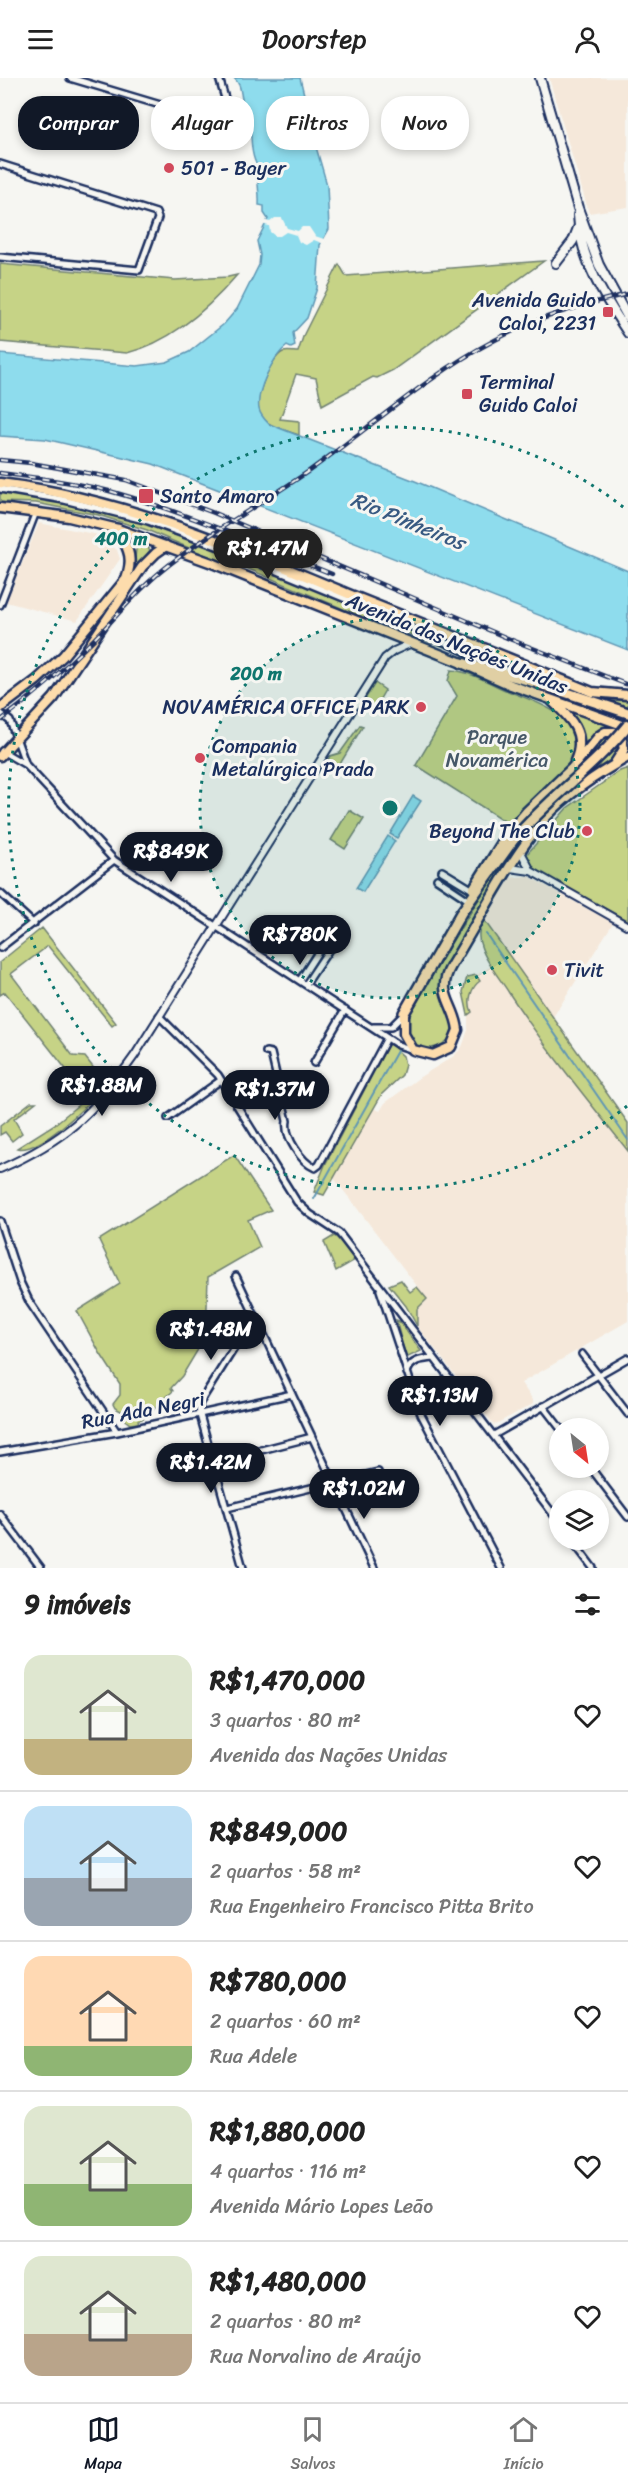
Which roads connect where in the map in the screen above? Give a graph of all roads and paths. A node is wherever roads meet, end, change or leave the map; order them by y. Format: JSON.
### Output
{"nodes":[{"id":1,"x":70,"y":78,"type":"edge"},
{"id":2,"x":219,"y":78,"type":"edge"},
{"id":3,"x":540,"y":78,"type":"edge"},
{"id":4,"x":224,"y":96,"type":"edge"},
{"id":5,"x":151,"y":102,"type":"edge"},
{"id":6,"x":0,"y":164,"type":"edge"},
{"id":7,"x":578,"y":208,"type":"junction"},
{"id":8,"x":578,"y":227,"type":"junction"},
{"id":9,"x":0,"y":257,"type":"edge"},
{"id":10,"x":586,"y":258,"type":"junction"},
{"id":11,"x":556,"y":263,"type":"dead end"},
{"id":12,"x":599,"y":265,"type":"junction"},
{"id":13,"x":628,"y":318,"type":"edge"},
{"id":14,"x":628,"y":333,"type":"edge"},
{"id":15,"x":0,"y":483,"type":"edge"},
{"id":16,"x":0,"y":489,"type":"edge"},
{"id":17,"x":0,"y":508,"type":"edge"},
{"id":18,"x":36,"y":512,"type":"junction"},
{"id":19,"x":118,"y":529,"type":"junction"},
{"id":20,"x":166,"y":546,"type":"junction"},
{"id":21,"x":0,"y":605,"type":"edge"},
{"id":22,"x":412,"y":643,"type":"junction"},
{"id":23,"x":63,"y":656,"type":"junction"},
{"id":24,"x":462,"y":663,"type":"junction"},
{"id":25,"x":76,"y":666,"type":"junction"},
{"id":26,"x":531,"y":681,"type":"junction"},
{"id":27,"x":628,"y":695,"type":"edge"},
{"id":28,"x":547,"y":697,"type":"junction"},
{"id":29,"x":0,"y":711,"type":"edge"},
{"id":30,"x":628,"y":713,"type":"edge"},
{"id":31,"x":628,"y":726,"type":"edge"},
{"id":32,"x":15,"y":740,"type":"junction"},
{"id":33,"x":1,"y":753,"type":"edge"},
{"id":34,"x":628,"y":757,"type":"edge"},
{"id":35,"x":27,"y":765,"type":"junction"},
{"id":36,"x":613,"y":765,"type":"junction"},
{"id":37,"x":571,"y":769,"type":"junction"},
{"id":38,"x":521,"y":852,"type":"junction"},
{"id":39,"x":114,"y":860,"type":"junction"},
{"id":40,"x":510,"y":868,"type":"junction"},
{"id":41,"x":442,"y":871,"type":"dead end"},
{"id":42,"x":531,"y":871,"type":"junction"},
{"id":43,"x":437,"y":879,"type":"dead end"},
{"id":44,"x":473,"y":890,"type":"junction"},
{"id":45,"x":0,"y":893,"type":"edge"},
{"id":46,"x":467,"y":899,"type":"junction"},
{"id":47,"x":461,"y":913,"type":"junction"},
{"id":48,"x":34,"y":924,"type":"junction"},
{"id":49,"x":216,"y":926,"type":"junction"},
{"id":50,"x":628,"y":926,"type":"edge"},
{"id":51,"x":322,"y":946,"type":"dead end"},
{"id":52,"x":0,"y":948,"type":"edge"},
{"id":53,"x":328,"y":951,"type":"dead end"},
{"id":54,"x":300,"y":980,"type":"junction"},
{"id":55,"x":306,"y":984,"type":"junction"},
{"id":56,"x":345,"y":1010,"type":"junction"},
{"id":57,"x":404,"y":1013,"type":"junction"},
{"id":58,"x":159,"y":1016,"type":"junction"},
{"id":59,"x":371,"y":1026,"type":"junction"},
{"id":60,"x":387,"y":1038,"type":"junction"},
{"id":61,"x":413,"y":1050,"type":"junction"},
{"id":62,"x":267,"y":1052,"type":"dead end"},
{"id":63,"x":314,"y":1063,"type":"dead end"},
{"id":64,"x":221,"y":1080,"type":"junction"},
{"id":65,"x":168,"y":1118,"type":"dead end"},
{"id":66,"x":0,"y":1168,"type":"edge"},
{"id":67,"x":0,"y":1221,"type":"edge"},
{"id":68,"x":236,"y":1276,"type":"dead end"},
{"id":69,"x":378,"y":1286,"type":"junction"},
{"id":70,"x":400,"y":1313,"type":"junction"},
{"id":71,"x":255,"y":1315,"type":"junction"},
{"id":72,"x":388,"y":1319,"type":"junction"},
{"id":73,"x":582,"y":1354,"type":"dead end"},
{"id":74,"x":434,"y":1358,"type":"junction"},
{"id":75,"x":628,"y":1358,"type":"edge"},
{"id":76,"x":407,"y":1375,"type":"junction"},
{"id":77,"x":598,"y":1375,"type":"junction"},
{"id":78,"x":292,"y":1395,"type":"junction"},
{"id":79,"x":543,"y":1406,"type":"junction"},
{"id":80,"x":628,"y":1414,"type":"edge"},
{"id":81,"x":200,"y":1415,"type":"junction"},
{"id":82,"x":552,"y":1418,"type":"edge"},
{"id":83,"x":117,"y":1432,"type":"junction"},
{"id":84,"x":494,"y":1435,"type":"junction"},
{"id":85,"x":312,"y":1437,"type":"junction"},
{"id":86,"x":0,"y":1452,"type":"edge"},
{"id":87,"x":214,"y":1462,"type":"junction"},
{"id":88,"x":378,"y":1472,"type":"dead end"},
{"id":89,"x":598,"y":1478,"type":"edge"},
{"id":90,"x":333,"y":1482,"type":"junction"},
{"id":91,"x":227,"y":1508,"type":"junction"},
{"id":92,"x":549,"y":1508,"type":"edge"},
{"id":93,"x":0,"y":1514,"type":"edge"},
{"id":94,"x":628,"y":1517,"type":"edge"},
{"id":95,"x":580,"y":1550,"type":"edge"},
{"id":96,"x":41,"y":1568,"type":"edge"},
{"id":97,"x":243,"y":1568,"type":"edge"},
{"id":98,"x":374,"y":1568,"type":"edge"},
{"id":99,"x":501,"y":1568,"type":"edge"},
{"id":100,"x":593,"y":1568,"type":"edge"}],
"edges":[{"from":1,"to":5,"type":"street"},
{"from":2,"to":4,"type":"street"},
{"from":3,"to":7,"type":"main road"},
{"from":6,"to":9,"type":"street"},
{"from":7,"to":8,"type":"main road"},
{"from":7,"to":12,"type":"main road"},
{"from":8,"to":10,"type":"main road"},
{"from":8,"to":11,"type":"main road"},
{"from":10,"to":12,"type":"main road"},
{"from":10,"to":14,"type":"main road"},
{"from":12,"to":13,"type":"main road"},
{"from":15,"to":27,"type":"main road","name":"Avenida das Nações Unidas"},
{"from":16,"to":26,"type":"street"},
{"from":17,"to":18,"type":"main road","name":"Avenida das Nações Unidas"},
{"from":18,"to":19,"type":"main road","name":"Avenida das Nações Unidas"},
{"from":18,"to":21,"type":"street"},
{"from":19,"to":20,"type":"main road","name":"Avenida das Nações Unidas"},
{"from":19,"to":23,"type":"main road"},
{"from":20,"to":22,"type":"main road","name":"Avenida das Nações Unidas"},
{"from":20,"to":25,"type":"main road"},
{"from":22,"to":24,"type":"main road","name":"Avenida das Nações Unidas"},
{"from":22,"to":49,"type":"street"},
{"from":23,"to":25,"type":"main road"},
{"from":23,"to":29,"type":"main road"},
{"from":24,"to":26,"type":"highway"},
{"from":24,"to":28,"type":"main road","name":"Avenida das Nações Unidas"},
{"from":25,"to":32,"type":"main road"},
{"from":26,"to":30,"type":"highway"},
{"from":28,"to":31,"type":"main road","name":"Avenida das Nações Unidas"},
{"from":28,"to":37,"type":"main road"},
{"from":29,"to":32,"type":"street"},
{"from":31,"to":47,"type":"highway","bridge":true},
{"from":32,"to":33,"type":"main road"},
{"from":32,"to":35,"type":"street"},
{"from":33,"to":35,"type":"street"},
{"from":34,"to":36,"type":"main road"},
{"from":35,"to":39,"type":"street"},
{"from":36,"to":37,"type":"main road"},
{"from":36,"to":38,"type":"main road"},
{"from":37,"to":44,"type":"main road"},
{"from":38,"to":40,"type":"main road"},
{"from":38,"to":42,"type":"street"},
{"from":39,"to":48,"type":"street"},
{"from":39,"to":49,"type":"street"},
{"from":40,"to":42,"type":"street"},
{"from":40,"to":61,"type":"main road"},
{"from":41,"to":44,"type":"street"},
{"from":42,"to":50,"type":"street"},
{"from":43,"to":46,"type":"street"},
{"from":44,"to":46,"type":"main road"},
{"from":45,"to":48,"type":"street"},
{"from":46,"to":47,"type":"main road"},
{"from":47,"to":57,"type":"highway"},
{"from":48,"to":52,"type":"street"},
{"from":49,"to":54,"type":"street"},
{"from":49,"to":58,"type":"street"},
{"from":51,"to":54,"type":"street"},
{"from":53,"to":55,"type":"street"},
{"from":54,"to":55,"type":"street"},
{"from":55,"to":56,"type":"street"},
{"from":56,"to":59,"type":"street"},
{"from":56,"to":63,"type":"street"},
{"from":57,"to":59,"type":"street"},
{"from":57,"to":61,"type":"main road"},
{"from":58,"to":64,"type":"street"},
{"from":58,"to":66,"type":"street"},
{"from":59,"to":60,"type":"street"},
{"from":60,"to":61,"type":"street"},
{"from":60,"to":62,"type":"street"},
{"from":64,"to":65,"type":"street"},
{"from":64,"to":69,"type":"street"},
{"from":67,"to":83,"type":"street"},
{"from":68,"to":71,"type":"street"},
{"from":69,"to":70,"type":"street"},
{"from":69,"to":72,"type":"street"},
{"from":70,"to":72,"type":"street"},
{"from":70,"to":74,"type":"street"},
{"from":71,"to":78,"type":"street"},
{"from":71,"to":81,"type":"street"},
{"from":72,"to":76,"type":"street"},
{"from":73,"to":77,"type":"street"},
{"from":74,"to":76,"type":"street"},
{"from":74,"to":84,"type":"street"},
{"from":75,"to":77,"type":"street"},
{"from":76,"to":99,"type":"street"},
{"from":77,"to":79,"type":"street"},
{"from":77,"to":80,"type":"street"},
{"from":78,"to":81,"type":"street","name":"Rua Ada Negri"},
{"from":78,"to":85,"type":"street"},
{"from":79,"to":82,"type":"street"},
{"from":79,"to":84,"type":"street"},
{"from":81,"to":83,"type":"street","name":"Rua Ada Negri"},
{"from":81,"to":87,"type":"street"},
{"from":83,"to":86,"type":"street","name":"Rua Ada Negri"},
{"from":84,"to":92,"type":"street"},
{"from":85,"to":87,"type":"street"},
{"from":85,"to":90,"type":"street"},
{"from":87,"to":91,"type":"street"},
{"from":88,"to":90,"type":"street"},
{"from":89,"to":94,"type":"street"},
{"from":90,"to":91,"type":"street"},
{"from":90,"to":98,"type":"street"},
{"from":91,"to":97,"type":"street"},
{"from":93,"to":96,"type":"street"},
{"from":95,"to":100,"type":"street"}]}
